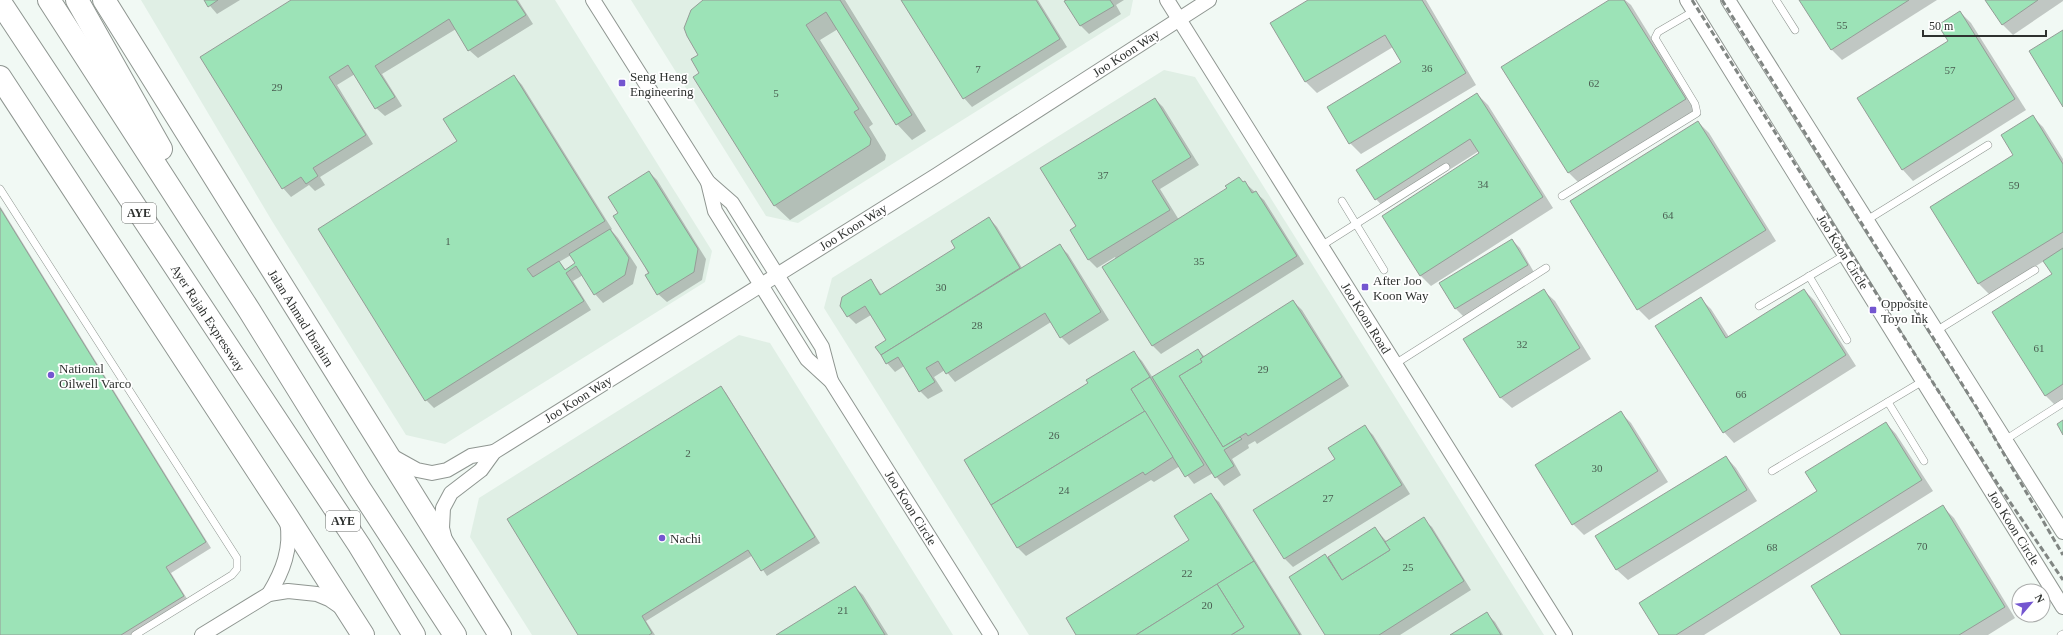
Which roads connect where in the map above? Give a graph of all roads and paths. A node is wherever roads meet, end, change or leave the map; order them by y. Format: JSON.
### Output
{"nodes":[{"id":1,"x":49,"y":0,"type":"edge"},
{"id":2,"x":77,"y":0,"type":"edge"},
{"id":3,"x":104,"y":0,"type":"edge"},
{"id":4,"x":593,"y":0,"type":"edge"},
{"id":5,"x":1167,"y":0,"type":"edge"},
{"id":6,"x":1209,"y":0,"type":"edge"},
{"id":7,"x":1776,"y":0,"type":"edge"},
{"id":8,"x":0,"y":2,"type":"edge"},
{"id":9,"x":1733,"y":2,"type":"edge"},
{"id":10,"x":1691,"y":5,"type":"edge"},
{"id":11,"x":1179,"y":20,"type":"junction"},
{"id":12,"x":1795,"y":30,"type":"dead end"},
{"id":13,"x":0,"y":77,"type":"edge"},
{"id":14,"x":1988,"y":146,"type":"dead end"},
{"id":15,"x":1446,"y":167,"type":"dead end"},
{"id":16,"x":708,"y":182,"type":"junction"},
{"id":17,"x":0,"y":188,"type":"edge"},
{"id":18,"x":1562,"y":196,"type":"dead end"},
{"id":19,"x":1342,"y":201,"type":"dead end"},
{"id":20,"x":1867,"y":220,"type":"junction"},
{"id":21,"x":1356,"y":224,"type":"junction"},
{"id":22,"x":1321,"y":246,"type":"junction"},
{"id":23,"x":1845,"y":255,"type":"junction"},
{"id":24,"x":1546,"y":268,"type":"dead end"},
{"id":25,"x":1384,"y":270,"type":"dead end"},
{"id":26,"x":2035,"y":270,"type":"dead end"},
{"id":27,"x":777,"y":275,"type":"junction"},
{"id":28,"x":1809,"y":276,"type":"junction"},
{"id":29,"x":761,"y":285,"type":"junction"},
{"id":30,"x":1759,"y":306,"type":"dead end"},
{"id":31,"x":249,"y":310,"type":"junction"},
{"id":32,"x":1936,"y":331,"type":"junction"},
{"id":33,"x":1847,"y":340,"type":"dead end"},
{"id":34,"x":1395,"y":364,"type":"junction"},
{"id":35,"x":831,"y":381,"type":"junction"},
{"id":36,"x":1923,"y":381,"type":"junction"},
{"id":37,"x":1888,"y":402,"type":"junction"},
{"id":38,"x":2063,"y":403,"type":"edge"},
{"id":39,"x":2005,"y":440,"type":"junction"},
{"id":40,"x":386,"y":452,"type":"junction"},
{"id":41,"x":494,"y":452,"type":"junction"},
{"id":42,"x":1924,"y":461,"type":"dead end"},
{"id":43,"x":1772,"y":471,"type":"dead end"},
{"id":44,"x":286,"y":513,"type":"junction"},
{"id":45,"x":2063,"y":532,"type":"edge"},
{"id":46,"x":448,"y":552,"type":"junction"},
{"id":47,"x":269,"y":594,"type":"junction"},
{"id":48,"x":2063,"y":606,"type":"edge"},
{"id":49,"x":347,"y":611,"type":"junction"},
{"id":50,"x":135,"y":635,"type":"edge"},
{"id":51,"x":202,"y":635,"type":"edge"},
{"id":52,"x":363,"y":635,"type":"edge"},
{"id":53,"x":414,"y":635,"type":"edge"},
{"id":54,"x":455,"y":635,"type":"edge"},
{"id":55,"x":500,"y":635,"type":"edge"},
{"id":56,"x":991,"y":635,"type":"edge"},
{"id":57,"x":1565,"y":635,"type":"edge"}],
"edges":[{"from":1,"to":31,"type":"main road","number":"AYE"},
{"from":2,"to":31,"type":"main road"},
{"from":3,"to":40,"type":"main road","name":"Jalan Ahmad Ibrahim"},
{"from":4,"to":16,"type":"street","name":"Joo Koon Circle"},
{"from":5,"to":11,"type":"street","name":"Joo Koon Road"},
{"from":6,"to":11,"type":"street","name":"Joo Koon Way"},
{"from":7,"to":12,"type":"lane"},
{"from":8,"to":53,"type":"main road","name":"Ayer Rajah Expressway","number":"AYE"},
{"from":9,"to":20,"type":"street"},
{"from":10,"to":18,"type":"lane"},
{"from":10,"to":23,"type":"street","name":"Joo Koon Circle"},
{"from":11,"to":22,"type":"street","name":"Joo Koon Road"},
{"from":11,"to":27,"type":"street","name":"Joo Koon Way"},
{"from":13,"to":44,"type":"main road"},
{"from":14,"to":20,"type":"lane"},
{"from":15,"to":21,"type":"lane"},
{"from":16,"to":27,"type":"street","name":"Joo Koon Circle"},
{"from":16,"to":29,"type":"street","name":"Joo Koon Circle"},
{"from":17,"to":50,"type":"lane"},
{"from":19,"to":21,"type":"lane"},
{"from":20,"to":32,"type":"street"},
{"from":21,"to":22,"type":"lane"},
{"from":21,"to":25,"type":"lane"},
{"from":22,"to":34,"type":"street","name":"Joo Koon Road"},
{"from":23,"to":28,"type":"lane"},
{"from":23,"to":36,"type":"street","name":"Joo Koon Circle"},
{"from":24,"to":34,"type":"lane"},
{"from":26,"to":32,"type":"lane"},
{"from":27,"to":29,"type":"street","name":"Joo Koon Way"},
{"from":27,"to":35,"type":"street","name":"Joo Koon Circle"},
{"from":28,"to":30,"type":"lane"},
{"from":28,"to":33,"type":"lane"},
{"from":29,"to":35,"type":"street","name":"Joo Koon Circle"},
{"from":29,"to":41,"type":"street","name":"Joo Koon Way"},
{"from":31,"to":54,"type":"main road","number":"AYE"},
{"from":32,"to":39,"type":"street"},
{"from":34,"to":57,"type":"street","name":"Joo Koon Road"},
{"from":35,"to":56,"type":"street","name":"Joo Koon Circle"},
{"from":36,"to":37,"type":"lane"},
{"from":36,"to":48,"type":"street","name":"Joo Koon Circle"},
{"from":37,"to":42,"type":"lane"},
{"from":37,"to":43,"type":"lane"},
{"from":38,"to":39,"type":"lane"},
{"from":39,"to":45,"type":"street"},
{"from":40,"to":41,"type":"street","name":"Joo Koon Way"},
{"from":40,"to":46,"type":"main road","name":"Jalan Ahmad Ibrahim"},
{"from":41,"to":46,"type":"street","name":"Joo Koon Way"},
{"from":44,"to":47,"type":"street"},
{"from":44,"to":49,"type":"main road"},
{"from":46,"to":55,"type":"main road","name":"Jalan Ahmad Ibrahim"},
{"from":47,"to":49,"type":"street"},
{"from":47,"to":51,"type":"street"},
{"from":49,"to":52,"type":"main road"}]}
